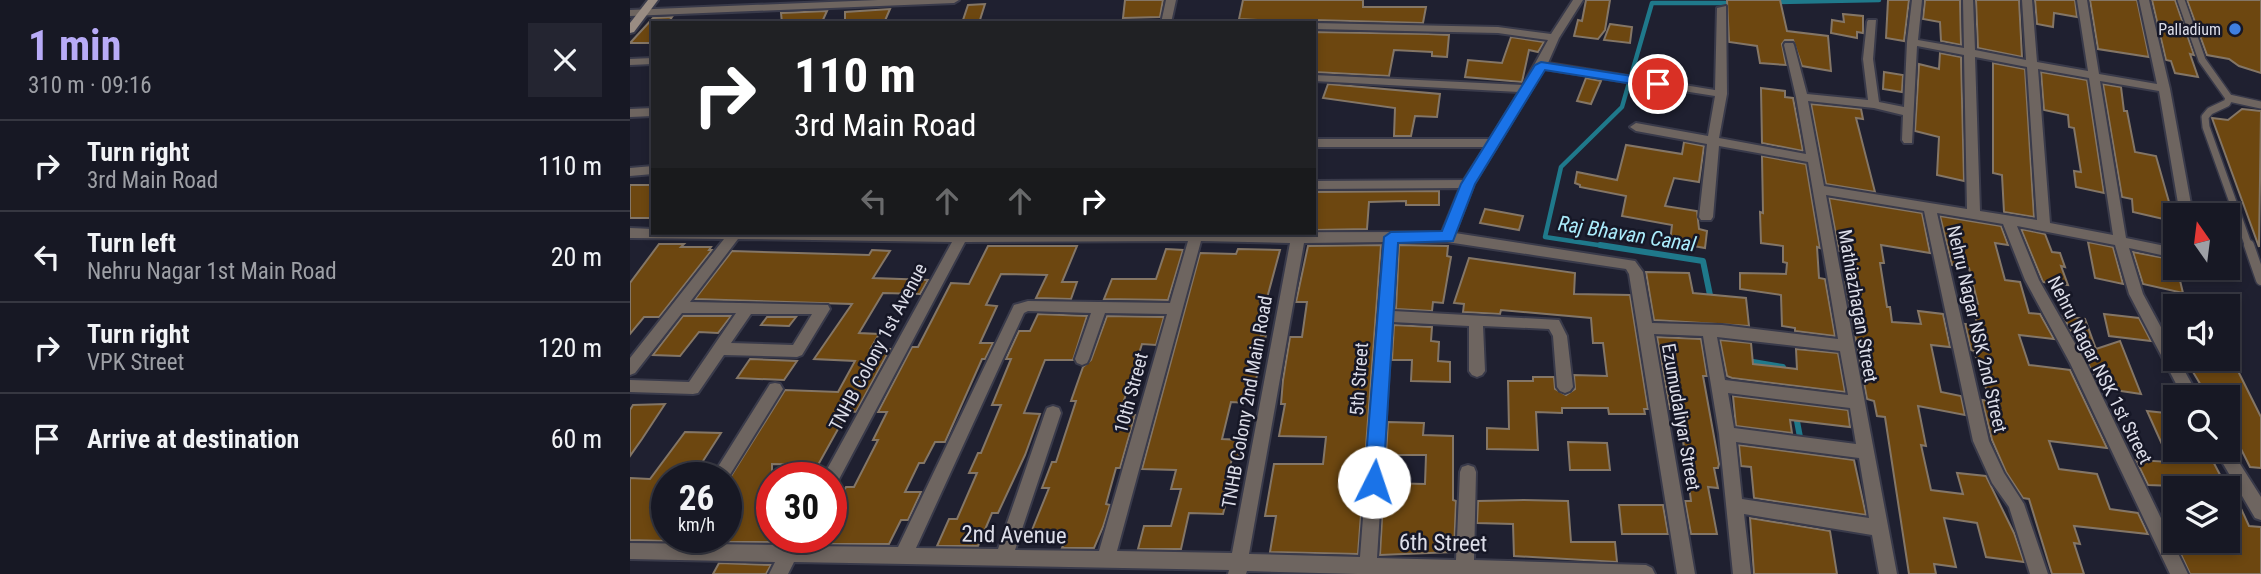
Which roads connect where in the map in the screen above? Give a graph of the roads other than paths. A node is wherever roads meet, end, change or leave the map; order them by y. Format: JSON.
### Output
{"nodes":[{"id":1,"x":653,"y":0,"type":"edge"},
{"id":2,"x":954,"y":0,"type":"edge"},
{"id":3,"x":1171,"y":0,"type":"edge"},
{"id":4,"x":1917,"y":0,"type":"edge"},
{"id":5,"x":1968,"y":0,"type":"edge"},
{"id":6,"x":2027,"y":0,"type":"edge"},
{"id":7,"x":2082,"y":0,"type":"edge"},
{"id":8,"x":2144,"y":0,"type":"edge"},
{"id":9,"x":2181,"y":0,"type":"edge"},
{"id":10,"x":1574,"y":1,"type":"edge"},
{"id":11,"x":1722,"y":8,"type":"dead end"},
{"id":12,"x":644,"y":12,"type":"junction"},
{"id":13,"x":630,"y":13,"type":"edge"},
{"id":14,"x":1166,"y":21,"type":"edge"},
{"id":15,"x":1872,"y":22,"type":"dead end"},
{"id":16,"x":1316,"y":26,"type":"edge"},
{"id":17,"x":630,"y":30,"type":"edge"},
{"id":18,"x":1554,"y":38,"type":"junction"},
{"id":19,"x":1912,"y":42,"type":"junction"},
{"id":20,"x":1788,"y":45,"type":"dead end"},
{"id":21,"x":1970,"y":52,"type":"junction"},
{"id":22,"x":651,"y":61,"type":"edge"},
{"id":23,"x":630,"y":62,"type":"edge"},
{"id":24,"x":2031,"y":64,"type":"junction"},
{"id":25,"x":1541,"y":65,"type":"junction"},
{"id":26,"x":2092,"y":75,"type":"junction"},
{"id":27,"x":1316,"y":79,"type":"edge"},
{"id":28,"x":1525,"y":89,"type":"junction"},
{"id":29,"x":2164,"y":89,"type":"junction"},
{"id":30,"x":1721,"y":94,"type":"junction"},
{"id":31,"x":1802,"y":97,"type":"junction"},
{"id":32,"x":2229,"y":98,"type":"junction"},
{"id":33,"x":1874,"y":104,"type":"junction"},
{"id":34,"x":2261,"y":105,"type":"edge"},
{"id":35,"x":651,"y":112,"type":"edge"},
{"id":36,"x":1908,"y":112,"type":"junction"},
{"id":37,"x":630,"y":113,"type":"edge"},
{"id":38,"x":1636,"y":127,"type":"dead end"},
{"id":39,"x":1713,"y":141,"type":"junction"},
{"id":40,"x":1908,"y":141,"type":"dead end"},
{"id":41,"x":1493,"y":143,"type":"junction"},
{"id":42,"x":1316,"y":144,"type":"edge"},
{"id":43,"x":1812,"y":159,"type":"junction"},
{"id":44,"x":651,"y":170,"type":"edge"},
{"id":45,"x":630,"y":172,"type":"edge"},
{"id":46,"x":1468,"y":184,"type":"junction"},
{"id":47,"x":1316,"y":185,"type":"edge"},
{"id":48,"x":1817,"y":189,"type":"junction"},
{"id":49,"x":2185,"y":203,"type":"edge"},
{"id":50,"x":1929,"y":206,"type":"junction"},
{"id":51,"x":1974,"y":214,"type":"junction"},
{"id":52,"x":1706,"y":217,"type":"dead end"},
{"id":53,"x":2008,"y":220,"type":"junction"},
{"id":54,"x":2044,"y":226,"type":"junction"},
{"id":55,"x":631,"y":234,"type":"edge"},
{"id":56,"x":651,"y":234,"type":"edge"},
{"id":57,"x":734,"y":235,"type":"joint"},
{"id":58,"x":1046,"y":235,"type":"edge"},
{"id":59,"x":1124,"y":235,"type":"edge"},
{"id":60,"x":1248,"y":235,"type":"edge"},
{"id":61,"x":961,"y":237,"type":"junction"},
{"id":62,"x":1196,"y":237,"type":"junction"},
{"id":63,"x":1391,"y":237,"type":"junction"},
{"id":64,"x":1447,"y":237,"type":"junction"},
{"id":65,"x":1298,"y":238,"type":"junction"},
{"id":66,"x":2120,"y":240,"type":"junction"},
{"id":67,"x":2163,"y":250,"type":"edge"},
{"id":68,"x":2261,"y":280,"type":"edge"},
{"id":69,"x":678,"y":307,"type":"junction"},
{"id":70,"x":748,"y":307,"type":"junction"},
{"id":71,"x":1100,"y":308,"type":"junction"},
{"id":72,"x":1174,"y":309,"type":"junction"},
{"id":73,"x":1385,"y":316,"type":"junction"},
{"id":74,"x":1476,"y":321,"type":"junction"},
{"id":75,"x":1645,"y":328,"type":"junction"},
{"id":76,"x":1709,"y":331,"type":"junction"},
{"id":77,"x":1847,"y":346,"type":"junction"},
{"id":78,"x":720,"y":349,"type":"junction"},
{"id":79,"x":1082,"y":359,"type":"dead end"},
{"id":80,"x":630,"y":369,"type":"edge"},
{"id":81,"x":1477,"y":371,"type":"dead end"},
{"id":82,"x":2185,"y":385,"type":"edge"},
{"id":83,"x":630,"y":386,"type":"edge"},
{"id":84,"x":1718,"y":386,"type":"junction"},
{"id":85,"x":1564,"y":387,"type":"dead end"},
{"id":86,"x":775,"y":389,"type":"dead end"},
{"id":87,"x":1856,"y":402,"type":"junction"},
{"id":88,"x":1053,"y":413,"type":"dead end"},
{"id":89,"x":1727,"y":435,"type":"junction"},
{"id":90,"x":1866,"y":452,"type":"junction"},
{"id":91,"x":729,"y":462,"type":"edge"},
{"id":92,"x":840,"y":462,"type":"edge"},
{"id":93,"x":2230,"y":462,"type":"edge"},
{"id":94,"x":1468,"y":472,"type":"dead end"},
{"id":95,"x":1734,"y":505,"type":"junction"},
{"id":96,"x":2261,"y":512,"type":"edge"},
{"id":97,"x":1881,"y":528,"type":"junction"},
{"id":98,"x":651,"y":548,"type":"edge"},
{"id":99,"x":630,"y":551,"type":"edge"},
{"id":100,"x":742,"y":551,"type":"edge"},
{"id":101,"x":789,"y":555,"type":"junction"},
{"id":102,"x":903,"y":557,"type":"junction"},
{"id":103,"x":1003,"y":559,"type":"junction"},
{"id":104,"x":1105,"y":561,"type":"junction"},
{"id":105,"x":1368,"y":566,"type":"junction"},
{"id":106,"x":1238,"y":568,"type":"edge"},
{"id":107,"x":1465,"y":568,"type":"junction"},
{"id":108,"x":778,"y":574,"type":"edge"},
{"id":109,"x":1646,"y":574,"type":"edge"},
{"id":110,"x":1686,"y":574,"type":"edge"},
{"id":111,"x":1742,"y":574,"type":"edge"},
{"id":112,"x":1888,"y":574,"type":"edge"},
{"id":113,"x":2039,"y":574,"type":"edge"},
{"id":114,"x":2179,"y":574,"type":"edge"}],
"edges":[{"from":1,"to":12,"type":"street"},
{"from":2,"to":12,"type":"street"},
{"from":3,"to":14,"type":"street"},
{"from":4,"to":19,"type":"street"},
{"from":5,"to":21,"type":"street"},
{"from":6,"to":24,"type":"street"},
{"from":7,"to":26,"type":"street"},
{"from":8,"to":29,"type":"street"},
{"from":9,"to":32,"type":"lane"},
{"from":10,"to":18,"type":"street"},
{"from":11,"to":30,"type":"street"},
{"from":12,"to":13,"type":"street"},
{"from":12,"to":17,"type":"street"},
{"from":15,"to":33,"type":"street"},
{"from":16,"to":18,"type":"street"},
{"from":18,"to":25,"type":"street"},
{"from":19,"to":21,"type":"street"},
{"from":19,"to":36,"type":"street"},
{"from":20,"to":31,"type":"street","name":"Mathiazhagan Street"},
{"from":21,"to":24,"type":"street"},
{"from":21,"to":51,"type":"street"},
{"from":22,"to":23,"type":"street"},
{"from":24,"to":26,"type":"street"},
{"from":24,"to":54,"type":"street"},
{"from":25,"to":28,"type":"street"},
{"from":25,"to":30,"type":"street"},
{"from":26,"to":29,"type":"street"},
{"from":26,"to":66,"type":"street"},
{"from":27,"to":28,"type":"street"},
{"from":28,"to":41,"type":"street"},
{"from":29,"to":49,"type":"street"},
{"from":30,"to":39,"type":"street"},
{"from":31,"to":33,"type":"street"},
{"from":31,"to":43,"type":"street","name":"Mathiazhagan Street"},
{"from":32,"to":34,"type":"lane"},
{"from":32,"to":68,"type":"lane"},
{"from":33,"to":36,"type":"street"},
{"from":35,"to":37,"type":"street"},
{"from":36,"to":40,"type":"street"},
{"from":38,"to":39,"type":"street"},
{"from":39,"to":43,"type":"street"},
{"from":39,"to":52,"type":"street"},
{"from":41,"to":42,"type":"street"},
{"from":41,"to":46,"type":"street"},
{"from":43,"to":48,"type":"street","name":"Mathiazhagan Street"},
{"from":44,"to":45,"type":"street"},
{"from":46,"to":47,"type":"street"},
{"from":46,"to":64,"type":"street"},
{"from":48,"to":50,"type":"street"},
{"from":48,"to":77,"type":"street","name":"Mathiazhagan Street"},
{"from":50,"to":51,"type":"street"},
{"from":50,"to":113,"type":"street","name":"Nehru Nagar NSK 2nd Street"},
{"from":51,"to":53,"type":"street"},
{"from":53,"to":54,"type":"street"},
{"from":53,"to":114,"type":"street","name":"Nehru Nagar NSK 1st Street"},
{"from":54,"to":66,"type":"street"},
{"from":55,"to":56,"type":"street"},
{"from":57,"to":61,"type":"street"},
{"from":57,"to":69,"type":"street"},
{"from":58,"to":61,"type":"street"},
{"from":59,"to":62,"type":"street"},
{"from":60,"to":62,"type":"street"},
{"from":60,"to":65,"type":"street"},
{"from":61,"to":92,"type":"street","name":"TNHB Colony 1st Avenue"},
{"from":62,"to":72,"type":"street","name":"10th Street"},
{"from":63,"to":64,"type":"street"},
{"from":63,"to":65,"type":"street"},
{"from":63,"to":73,"type":"street","name":"5th Street"},
{"from":64,"to":75,"type":"street","name":"Ezumudaliyar Street"},
{"from":65,"to":106,"type":"street","name":"TNHB Colony 2nd Main Road"},
{"from":66,"to":67,"type":"street"},
{"from":66,"to":82,"type":"street"},
{"from":69,"to":70,"type":"street"},
{"from":69,"to":80,"type":"street"},
{"from":70,"to":78,"type":"street"},
{"from":70,"to":78,"type":"street"},
{"from":71,"to":72,"type":"street"},
{"from":71,"to":79,"type":"street"},
{"from":71,"to":102,"type":"street"},
{"from":72,"to":104,"type":"street","name":"10th Street"},
{"from":73,"to":74,"type":"street"},
{"from":73,"to":105,"type":"street","name":"5th Street"},
{"from":74,"to":81,"type":"street"},
{"from":74,"to":85,"type":"street"},
{"from":75,"to":76,"type":"street"},
{"from":75,"to":110,"type":"street","name":"Ezumudaliyar Street"},
{"from":76,"to":77,"type":"street"},
{"from":76,"to":84,"type":"street"},
{"from":77,"to":87,"type":"street","name":"Mathiazhagan Street"},
{"from":78,"to":83,"type":"street"},
{"from":84,"to":87,"type":"street"},
{"from":84,"to":89,"type":"street"},
{"from":86,"to":91,"type":"street"},
{"from":87,"to":90,"type":"street","name":"Mathiazhagan Street"},
{"from":88,"to":103,"type":"street"},
{"from":89,"to":90,"type":"street"},
{"from":89,"to":95,"type":"street"},
{"from":90,"to":97,"type":"street","name":"Mathiazhagan Street"},
{"from":93,"to":96,"type":"street"},
{"from":94,"to":107,"type":"street"},
{"from":95,"to":97,"type":"street"},
{"from":95,"to":111,"type":"street"},
{"from":97,"to":112,"type":"street","name":"Mathiazhagan Street"},
{"from":98,"to":99,"type":"street","name":"2nd Avenue"},
{"from":100,"to":101,"type":"street","name":"2nd Avenue"},
{"from":101,"to":102,"type":"street","name":"2nd Avenue"},
{"from":101,"to":108,"type":"street"},
{"from":102,"to":103,"type":"street","name":"2nd Avenue"},
{"from":103,"to":104,"type":"street","name":"2nd Avenue"},
{"from":104,"to":106,"type":"street","name":"2nd Avenue"},
{"from":105,"to":106,"type":"street","name":"6th Street"},
{"from":105,"to":107,"type":"street","name":"6th Street"},
{"from":107,"to":109,"type":"street","name":"6th Street"}]}
